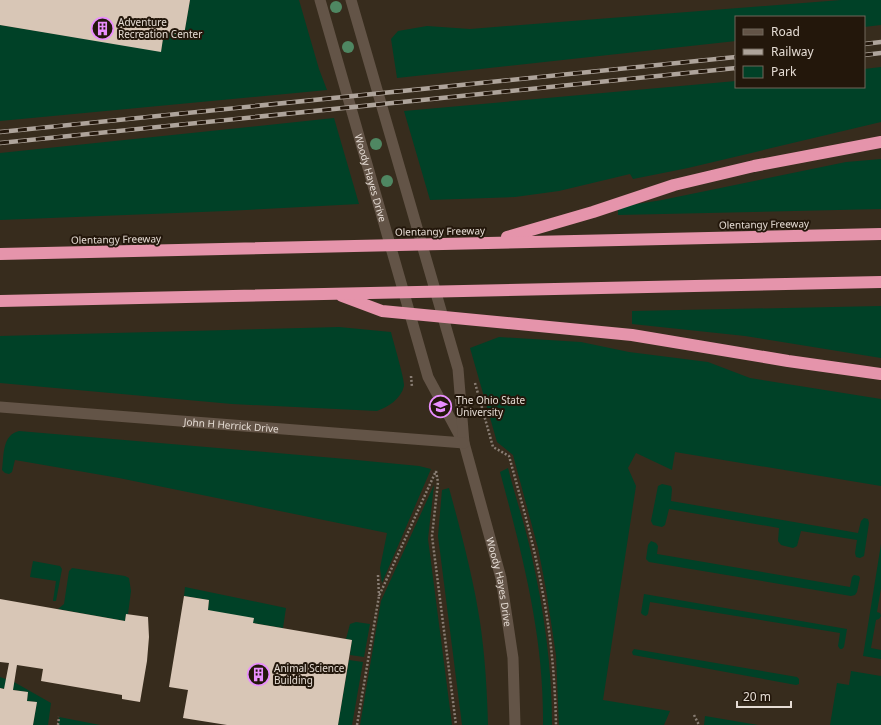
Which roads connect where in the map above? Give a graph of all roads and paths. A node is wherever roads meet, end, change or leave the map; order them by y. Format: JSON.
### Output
{"nodes":[{"id":1,"x":320,"y":0,"type":"edge"},
{"id":2,"x":351,"y":0,"type":"edge"},
{"id":3,"x":881,"y":142,"type":"edge"},
{"id":4,"x":881,"y":234,"type":"edge"},
{"id":5,"x":490,"y":242,"type":"junction"},
{"id":6,"x":0,"y":254,"type":"edge"},
{"id":7,"x":881,"y":282,"type":"edge"},
{"id":8,"x":335,"y":293,"type":"junction"},
{"id":9,"x":0,"y":301,"type":"edge"},
{"id":10,"x":881,"y":374,"type":"edge"},
{"id":11,"x":0,"y":407,"type":"edge"},
{"id":12,"x":464,"y":443,"type":"junction"},
{"id":13,"x":378,"y":575,"type":"dead end"},
{"id":14,"x":379,"y":596,"type":"junction"},
{"id":15,"x":694,"y":714,"type":"dead end"},
{"id":16,"x":59,"y":717,"type":"dead end"},
{"id":17,"x":58,"y":725,"type":"edge"},
{"id":18,"x":357,"y":725,"type":"edge"},
{"id":19,"x":456,"y":725,"type":"edge"},
{"id":20,"x":515,"y":725,"type":"edge"},
{"id":21,"x":699,"y":725,"type":"edge"}],
"edges":[{"from":1,"to":12,"type":"street","name":"Woody Hayes Drive"},
{"from":2,"to":12,"type":"street","name":"Woody Hayes Drive"},
{"from":3,"to":5,"type":"highway"},
{"from":4,"to":5,"type":"highway","name":"Olentangy Freeway"},
{"from":5,"to":6,"type":"highway","name":"Olentangy Freeway"},
{"from":7,"to":8,"type":"highway"},
{"from":8,"to":9,"type":"highway"},
{"from":8,"to":10,"type":"highway"},
{"from":11,"to":12,"type":"street","name":"John H Herrick Drive"},
{"from":12,"to":20,"type":"street","name":"Woody Hayes Drive"},
{"from":13,"to":14,"type":"path"},
{"from":14,"to":18,"type":"path"},
{"from":14,"to":19,"type":"path"},
{"from":15,"to":21,"type":"path"},
{"from":16,"to":17,"type":"path"}]}
